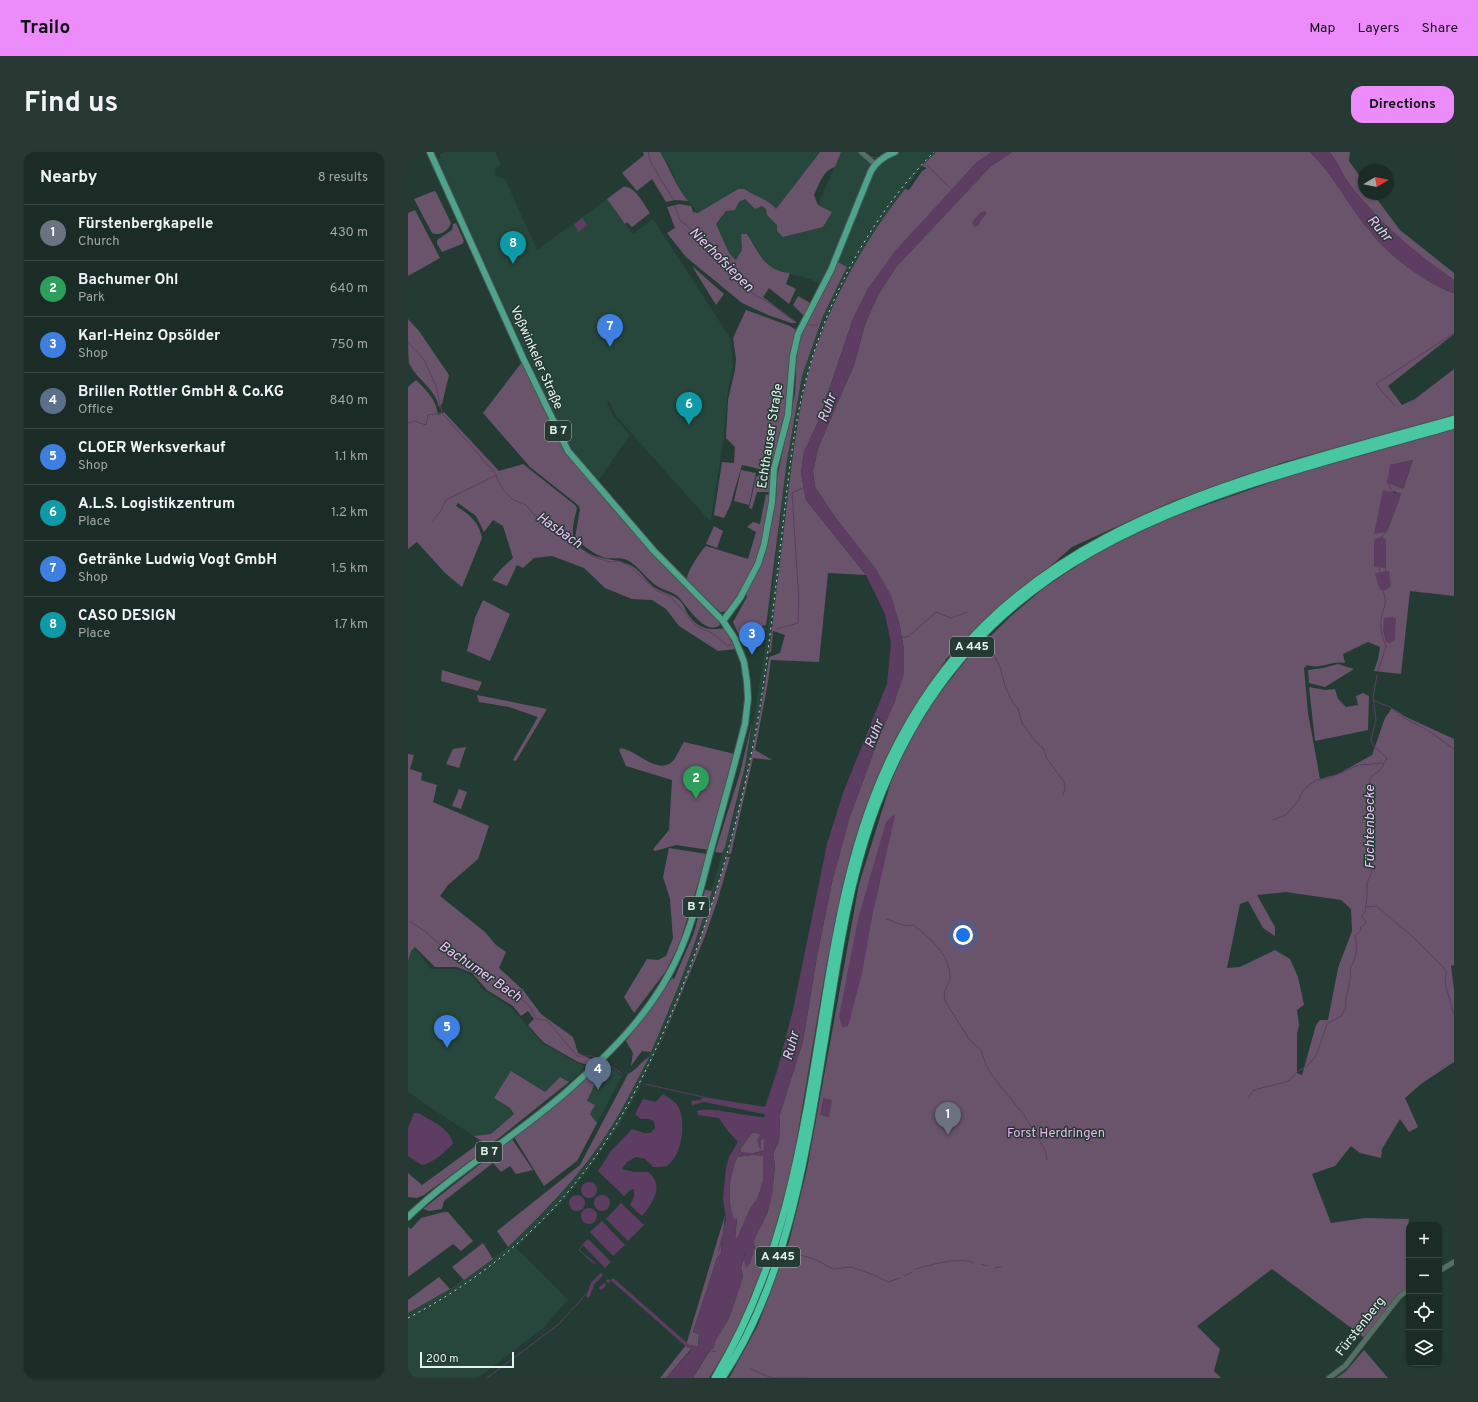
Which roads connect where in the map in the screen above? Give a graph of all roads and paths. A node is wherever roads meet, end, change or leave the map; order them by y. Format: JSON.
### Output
{"nodes":[{"id":1,"x":430,"y":152,"type":"edge"},
{"id":2,"x":861,"y":152,"type":"edge"},
{"id":3,"x":895,"y":152,"type":"edge"},
{"id":4,"x":875,"y":164,"type":"junction"},
{"id":5,"x":1454,"y":419,"type":"edge"},
{"id":6,"x":1454,"y":425,"type":"edge"},
{"id":7,"x":730,"y":613,"type":"junction"},
{"id":8,"x":723,"y":621,"type":"junction"},
{"id":9,"x":730,"y":631,"type":"junction"},
{"id":10,"x":408,"y":1217,"type":"edge"},
{"id":11,"x":1454,"y":1262,"type":"edge"},
{"id":12,"x":1442,"y":1269,"type":"edge"},
{"id":13,"x":1406,"y":1291,"type":"edge"},
{"id":14,"x":715,"y":1378,"type":"edge"},
{"id":15,"x":722,"y":1378,"type":"edge"},
{"id":16,"x":1329,"y":1378,"type":"edge"}],
"edges":[{"from":1,"to":8,"type":"main road","name":"Voßwinkeler Straße","number":"B 7"},
{"from":2,"to":4,"type":"street"},
{"from":3,"to":4,"type":"main road"},
{"from":4,"to":7,"type":"main road","name":"Echthauser Straße"},
{"from":5,"to":14,"type":"highway","number":"A 445"},
{"from":6,"to":15,"type":"highway","number":"A 445"},
{"from":7,"to":8,"type":"main road","name":"Echthauser Straße"},
{"from":7,"to":9,"type":"main road"},
{"from":8,"to":9,"type":"main road","number":"B 7"},
{"from":9,"to":10,"type":"main road","number":"B 7"},
{"from":11,"to":12,"type":"street"},
{"from":13,"to":16,"type":"street","name":"Fürstenberg"}]}
